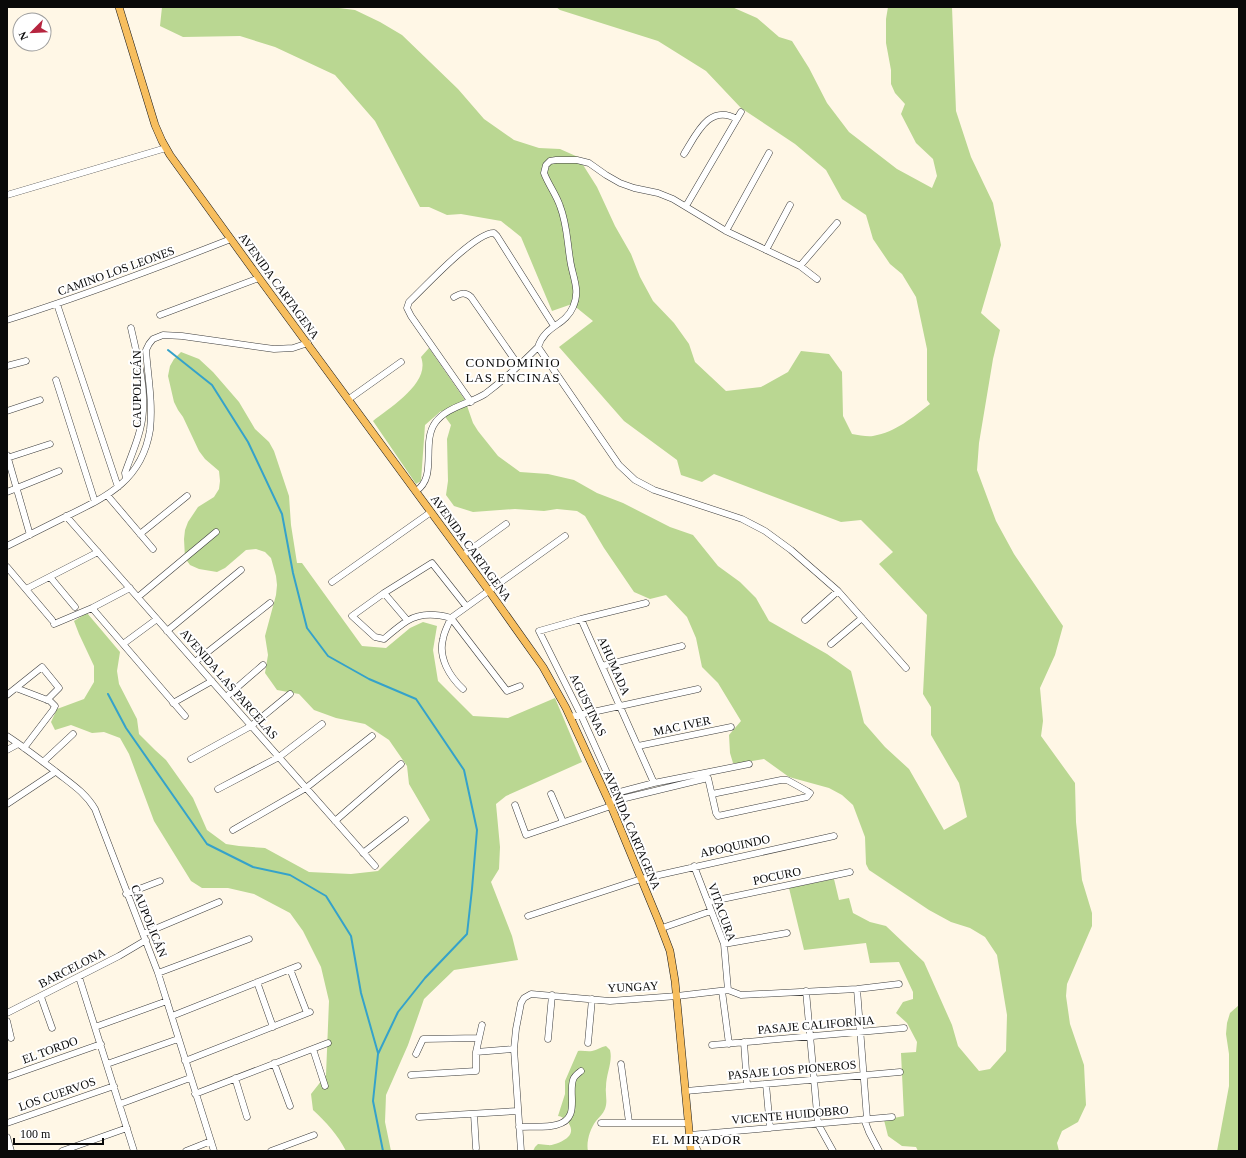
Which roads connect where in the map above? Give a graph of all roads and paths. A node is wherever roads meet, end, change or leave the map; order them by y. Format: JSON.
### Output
{"nodes":[{"id":1,"x":119,"y":7,"type":"edge"},
{"id":2,"x":741,"y":112,"type":"dead end"},
{"id":3,"x":736,"y":119,"type":"junction"},
{"id":4,"x":166,"y":148,"type":"junction"},
{"id":5,"x":769,"y":153,"type":"dead end"},
{"id":6,"x":684,"y":154,"type":"dead end"},
{"id":7,"x":7,"y":195,"type":"edge"},
{"id":8,"x":790,"y":205,"type":"dead end"},
{"id":9,"x":686,"y":206,"type":"junction"},
{"id":10,"x":838,"y":223,"type":"dead end"},
{"id":11,"x":726,"y":231,"type":"junction"},
{"id":12,"x":231,"y":239,"type":"junction"},
{"id":13,"x":766,"y":250,"type":"junction"},
{"id":14,"x":800,"y":266,"type":"junction"},
{"id":15,"x":259,"y":278,"type":"junction"},
{"id":16,"x":817,"y":279,"type":"dead end"},
{"id":17,"x":454,"y":297,"type":"dead end"},
{"id":18,"x":57,"y":304,"type":"junction"},
{"id":19,"x":160,"y":315,"type":"dead end"},
{"id":20,"x":7,"y":320,"type":"edge"},
{"id":21,"x":554,"y":326,"type":"junction"},
{"id":22,"x":131,"y":328,"type":"dead end"},
{"id":23,"x":308,"y":343,"type":"junction"},
{"id":24,"x":538,"y":347,"type":"junction"},
{"id":25,"x":26,"y":361,"type":"dead end"},
{"id":26,"x":401,"y":362,"type":"dead end"},
{"id":27,"x":7,"y":366,"type":"edge"},
{"id":28,"x":519,"y":366,"type":"junction"},
{"id":29,"x":56,"y":380,"type":"dead end"},
{"id":30,"x":40,"y":400,"type":"dead end"},
{"id":31,"x":349,"y":400,"type":"junction"},
{"id":32,"x":471,"y":402,"type":"junction"},
{"id":33,"x":7,"y":411,"type":"edge"},
{"id":34,"x":50,"y":444,"type":"dead end"},
{"id":35,"x":7,"y":457,"type":"edge"},
{"id":36,"x":59,"y":471,"type":"dead end"},
{"id":37,"x":126,"y":479,"type":"junction"},
{"id":38,"x":118,"y":487,"type":"junction"},
{"id":39,"x":16,"y":488,"type":"junction"},
{"id":40,"x":416,"y":491,"type":"junction"},
{"id":41,"x":7,"y":492,"type":"edge"},
{"id":42,"x":107,"y":495,"type":"junction"},
{"id":43,"x":187,"y":496,"type":"dead end"},
{"id":44,"x":95,"y":502,"type":"junction"},
{"id":45,"x":431,"y":512,"type":"junction"},
{"id":46,"x":66,"y":516,"type":"junction"},
{"id":47,"x":506,"y":524,"type":"dead end"},
{"id":48,"x":216,"y":532,"type":"dead end"},
{"id":49,"x":140,"y":534,"type":"junction"},
{"id":50,"x":30,"y":535,"type":"junction"},
{"id":51,"x":565,"y":536,"type":"dead end"},
{"id":52,"x":7,"y":546,"type":"edge"},
{"id":53,"x":153,"y":549,"type":"dead end"},
{"id":54,"x":98,"y":552,"type":"junction"},
{"id":55,"x":463,"y":555,"type":"junction"},
{"id":56,"x":7,"y":567,"type":"edge"},
{"id":57,"x":241,"y":570,"type":"dead end"},
{"id":58,"x":50,"y":577,"type":"junction"},
{"id":59,"x":332,"y":582,"type":"dead end"},
{"id":60,"x":26,"y":588,"type":"junction"},
{"id":61,"x":130,"y":588,"type":"junction"},
{"id":62,"x":490,"y":591,"type":"junction"},
{"id":63,"x":838,"y":591,"type":"junction"},
{"id":64,"x":384,"y":593,"type":"junction"},
{"id":65,"x":138,"y":597,"type":"junction"},
{"id":66,"x":270,"y":603,"type":"dead end"},
{"id":67,"x":646,"y":603,"type":"dead end"},
{"id":68,"x":466,"y":606,"type":"junction"},
{"id":69,"x":75,"y":607,"type":"dead end"},
{"id":70,"x":92,"y":608,"type":"junction"},
{"id":71,"x":451,"y":618,"type":"junction"},
{"id":72,"x":862,"y":618,"type":"junction"},
{"id":73,"x":157,"y":619,"type":"junction"},
{"id":74,"x":581,"y":619,"type":"junction"},
{"id":75,"x":407,"y":620,"type":"junction"},
{"id":76,"x":805,"y":620,"type":"dead end"},
{"id":77,"x":167,"y":631,"type":"junction"},
{"id":78,"x":123,"y":644,"type":"junction"},
{"id":79,"x":831,"y":644,"type":"dead end"},
{"id":80,"x":682,"y":646,"type":"dead end"},
{"id":81,"x":195,"y":662,"type":"junction"},
{"id":82,"x":263,"y":665,"type":"dead end"},
{"id":83,"x":602,"y":666,"type":"junction"},
{"id":84,"x":906,"y":668,"type":"dead end"},
{"id":85,"x":212,"y":681,"type":"junction"},
{"id":86,"x":520,"y":686,"type":"dead end"},
{"id":87,"x":16,"y":688,"type":"junction"},
{"id":88,"x":463,"y":689,"type":"dead end"},
{"id":89,"x":698,"y":689,"type":"dead end"},
{"id":90,"x":290,"y":694,"type":"dead end"},
{"id":91,"x":7,"y":695,"type":"edge"},
{"id":92,"x":226,"y":697,"type":"junction"},
{"id":93,"x":47,"y":700,"type":"junction"},
{"id":94,"x":173,"y":703,"type":"junction"},
{"id":95,"x":620,"y":706,"type":"junction"},
{"id":96,"x":581,"y":715,"type":"junction"},
{"id":97,"x":185,"y":716,"type":"dead end"},
{"id":98,"x":570,"y":717,"type":"junction"},
{"id":99,"x":322,"y":724,"type":"dead end"},
{"id":100,"x":251,"y":726,"type":"junction"},
{"id":101,"x":731,"y":727,"type":"dead end"},
{"id":102,"x":72,"y":734,"type":"dead end"},
{"id":103,"x":7,"y":736,"type":"edge"},
{"id":104,"x":372,"y":736,"type":"dead end"},
{"id":105,"x":18,"y":744,"type":"junction"},
{"id":106,"x":638,"y":746,"type":"junction"},
{"id":107,"x":24,"y":748,"type":"junction"},
{"id":108,"x":7,"y":750,"type":"edge"},
{"id":109,"x":279,"y":757,"type":"junction"},
{"id":110,"x":191,"y":759,"type":"dead end"},
{"id":111,"x":43,"y":762,"type":"junction"},
{"id":112,"x":401,"y":764,"type":"dead end"},
{"id":113,"x":749,"y":764,"type":"dead end"},
{"id":114,"x":55,"y":772,"type":"junction"},
{"id":115,"x":654,"y":782,"type":"junction"},
{"id":116,"x":306,"y":788,"type":"junction"},
{"id":117,"x":218,"y":789,"type":"dead end"},
{"id":118,"x":551,"y":794,"type":"dead end"},
{"id":119,"x":712,"y":794,"type":"junction"},
{"id":120,"x":7,"y":804,"type":"edge"},
{"id":121,"x":610,"y":804,"type":"junction"},
{"id":122,"x":515,"y":805,"type":"dead end"},
{"id":123,"x":405,"y":820,"type":"dead end"},
{"id":124,"x":335,"y":822,"type":"junction"},
{"id":125,"x":563,"y":822,"type":"junction"},
{"id":126,"x":233,"y":830,"type":"dead end"},
{"id":127,"x":834,"y":836,"type":"dead end"},
{"id":128,"x":363,"y":853,"type":"junction"},
{"id":129,"x":375,"y":866,"type":"dead end"},
{"id":130,"x":694,"y":866,"type":"junction"},
{"id":131,"x":850,"y":872,"type":"dead end"},
{"id":132,"x":641,"y":879,"type":"junction"},
{"id":133,"x":160,"y":881,"type":"dead end"},
{"id":134,"x":126,"y":894,"type":"junction"},
{"id":135,"x":219,"y":902,"type":"dead end"},
{"id":136,"x":708,"y":902,"type":"junction"},
{"id":137,"x":711,"y":911,"type":"junction"},
{"id":138,"x":528,"y":916,"type":"dead end"},
{"id":139,"x":662,"y":928,"type":"junction"},
{"id":140,"x":787,"y":933,"type":"dead end"},
{"id":141,"x":144,"y":937,"type":"junction"},
{"id":142,"x":249,"y":939,"type":"dead end"},
{"id":143,"x":724,"y":944,"type":"junction"},
{"id":144,"x":298,"y":966,"type":"dead end"},
{"id":145,"x":290,"y":969,"type":"junction"},
{"id":146,"x":158,"y":973,"type":"junction"},
{"id":147,"x":79,"y":977,"type":"junction"},
{"id":148,"x":257,"y":982,"type":"junction"},
{"id":149,"x":899,"y":984,"type":"dead end"},
{"id":150,"x":857,"y":989,"type":"junction"},
{"id":151,"x":725,"y":990,"type":"junction"},
{"id":152,"x":806,"y":991,"type":"junction"},
{"id":153,"x":552,"y":995,"type":"junction"},
{"id":154,"x":677,"y":996,"type":"junction"},
{"id":155,"x":41,"y":997,"type":"junction"},
{"id":156,"x":592,"y":999,"type":"junction"},
{"id":157,"x":167,"y":1001,"type":"junction"},
{"id":158,"x":7,"y":1013,"type":"edge"},
{"id":159,"x":172,"y":1016,"type":"junction"},
{"id":160,"x":7,"y":1021,"type":"edge"},
{"id":161,"x":482,"y":1025,"type":"dead end"},
{"id":162,"x":95,"y":1027,"type":"junction"},
{"id":163,"x":273,"y":1027,"type":"junction"},
{"id":164,"x":52,"y":1028,"type":"dead end"},
{"id":165,"x":904,"y":1028,"type":"dead end"},
{"id":166,"x":860,"y":1032,"type":"junction"},
{"id":167,"x":810,"y":1036,"type":"junction"},
{"id":168,"x":11,"y":1038,"type":"dead end"},
{"id":169,"x":479,"y":1038,"type":"junction"},
{"id":170,"x":178,"y":1039,"type":"junction"},
{"id":171,"x":548,"y":1039,"type":"dead end"},
{"id":172,"x":744,"y":1042,"type":"junction"},
{"id":173,"x":328,"y":1043,"type":"dead end"},
{"id":174,"x":588,"y":1043,"type":"dead end"},
{"id":175,"x":101,"y":1044,"type":"junction"},
{"id":176,"x":729,"y":1044,"type":"junction"},
{"id":177,"x":712,"y":1045,"type":"dead end"},
{"id":178,"x":313,"y":1049,"type":"junction"},
{"id":179,"x":514,"y":1049,"type":"junction"},
{"id":180,"x":476,"y":1052,"type":"junction"},
{"id":181,"x":416,"y":1054,"type":"dead end"},
{"id":182,"x":185,"y":1062,"type":"junction"},
{"id":183,"x":274,"y":1063,"type":"junction"},
{"id":184,"x":107,"y":1064,"type":"junction"},
{"id":185,"x":621,"y":1064,"type":"dead end"},
{"id":186,"x":581,"y":1071,"type":"dead end"},
{"id":187,"x":900,"y":1072,"type":"dead end"},
{"id":188,"x":411,"y":1074,"type":"dead end"},
{"id":189,"x":864,"y":1075,"type":"junction"},
{"id":190,"x":7,"y":1077,"type":"edge"},
{"id":191,"x":190,"y":1078,"type":"junction"},
{"id":192,"x":235,"y":1078,"type":"junction"},
{"id":193,"x":814,"y":1079,"type":"junction"},
{"id":194,"x":766,"y":1084,"type":"junction"},
{"id":195,"x":747,"y":1085,"type":"junction"},
{"id":196,"x":114,"y":1086,"type":"junction"},
{"id":197,"x":325,"y":1086,"type":"dead end"},
{"id":198,"x":686,"y":1091,"type":"junction"},
{"id":199,"x":196,"y":1094,"type":"junction"},
{"id":200,"x":120,"y":1104,"type":"junction"},
{"id":201,"x":290,"y":1106,"type":"dead end"},
{"id":202,"x":518,"y":1111,"type":"junction"},
{"id":203,"x":474,"y":1114,"type":"junction"},
{"id":204,"x":419,"y":1116,"type":"dead end"},
{"id":205,"x":247,"y":1117,"type":"dead end"},
{"id":206,"x":892,"y":1117,"type":"dead end"},
{"id":207,"x":865,"y":1119,"type":"junction"},
{"id":208,"x":629,"y":1122,"type":"junction"},
{"id":209,"x":688,"y":1122,"type":"junction"},
{"id":210,"x":7,"y":1123,"type":"edge"},
{"id":211,"x":601,"y":1123,"type":"dead end"},
{"id":212,"x":818,"y":1124,"type":"junction"},
{"id":213,"x":519,"y":1127,"type":"junction"},
{"id":214,"x":127,"y":1128,"type":"junction"},
{"id":215,"x":770,"y":1128,"type":"junction"},
{"id":216,"x":314,"y":1135,"type":"dead end"},
{"id":217,"x":690,"y":1135,"type":"junction"},
{"id":218,"x":7,"y":1137,"type":"edge"},
{"id":219,"x":211,"y":1141,"type":"junction"},
{"id":220,"x":476,"y":1148,"type":"dead end"},
{"id":221,"x":11,"y":1151,"type":"edge"},
{"id":222,"x":62,"y":1151,"type":"edge"},
{"id":223,"x":134,"y":1151,"type":"edge"},
{"id":224,"x":186,"y":1151,"type":"edge"},
{"id":225,"x":214,"y":1151,"type":"edge"},
{"id":226,"x":271,"y":1151,"type":"edge"},
{"id":227,"x":521,"y":1151,"type":"edge"},
{"id":228,"x":691,"y":1151,"type":"edge"},
{"id":229,"x":698,"y":1151,"type":"edge"},
{"id":230,"x":833,"y":1151,"type":"edge"},
{"id":231,"x":879,"y":1151,"type":"edge"}],
"edges":[{"from":1,"to":4,"type":"main road","name":"AVENIDA CARTAGENA"},
{"from":2,"to":3,"type":"street"},
{"from":3,"to":6,"type":"street"},
{"from":3,"to":9,"type":"street"},
{"from":4,"to":7,"type":"street"},
{"from":4,"to":12,"type":"main road","name":"AVENIDA CARTAGENA"},
{"from":5,"to":11,"type":"street"},
{"from":8,"to":13,"type":"street"},
{"from":9,"to":11,"type":"street"},
{"from":9,"to":21,"type":"street"},
{"from":10,"to":14,"type":"street"},
{"from":11,"to":13,"type":"street"},
{"from":12,"to":15,"type":"main road","name":"AVENIDA CARTAGENA"},
{"from":12,"to":18,"type":"street","name":"CAMINO LOS LEONES"},
{"from":13,"to":14,"type":"street"},
{"from":14,"to":16,"type":"street"},
{"from":15,"to":19,"type":"street"},
{"from":15,"to":23,"type":"main road","name":"AVENIDA CARTAGENA"},
{"from":17,"to":28,"type":"street"},
{"from":18,"to":20,"type":"street","name":"CAMINO LOS LEONES"},
{"from":18,"to":38,"type":"street"},
{"from":21,"to":24,"type":"street"},
{"from":21,"to":32,"type":"street"},
{"from":22,"to":37,"type":"street"},
{"from":23,"to":31,"type":"main road","name":"AVENIDA CARTAGENA"},
{"from":23,"to":37,"type":"street","name":"CAUPOLICÁN"},
{"from":24,"to":28,"type":"street"},
{"from":24,"to":63,"type":"street"},
{"from":25,"to":27,"type":"street"},
{"from":26,"to":31,"type":"street"},
{"from":28,"to":32,"type":"street"},
{"from":29,"to":44,"type":"street"},
{"from":30,"to":33,"type":"street"},
{"from":31,"to":40,"type":"main road","name":"AVENIDA CARTAGENA"},
{"from":32,"to":40,"type":"street"},
{"from":34,"to":35,"type":"street"},
{"from":35,"to":39,"type":"street"},
{"from":36,"to":39,"type":"street"},
{"from":37,"to":38,"type":"street","name":"CAUPOLICÁN"},
{"from":38,"to":42,"type":"street","name":"CAUPOLICÁN"},
{"from":39,"to":41,"type":"street"},
{"from":39,"to":50,"type":"street"},
{"from":40,"to":45,"type":"main road","name":"AVENIDA CARTAGENA"},
{"from":42,"to":44,"type":"street","name":"CAUPOLICÁN"},
{"from":42,"to":49,"type":"street"},
{"from":43,"to":49,"type":"street"},
{"from":44,"to":46,"type":"street","name":"CAUPOLICÁN"},
{"from":45,"to":55,"type":"main road","name":"AVENIDA CARTAGENA"},
{"from":45,"to":59,"type":"street"},
{"from":46,"to":50,"type":"street","name":"CAUPOLICÁN"},
{"from":46,"to":54,"type":"street","name":"AVENIDA LAS PARCELAS"},
{"from":47,"to":55,"type":"street"},
{"from":48,"to":65,"type":"street"},
{"from":49,"to":53,"type":"street"},
{"from":50,"to":52,"type":"street","name":"CAUPOLICÁN"},
{"from":51,"to":62,"type":"street"},
{"from":54,"to":58,"type":"street"},
{"from":54,"to":61,"type":"street","name":"AVENIDA LAS PARCELAS"},
{"from":55,"to":62,"type":"main road","name":"AVENIDA CARTAGENA"},
{"from":56,"to":60,"type":"street"},
{"from":57,"to":77,"type":"street"},
{"from":58,"to":60,"type":"street"},
{"from":58,"to":69,"type":"street"},
{"from":60,"to":70,"type":"street"},
{"from":61,"to":65,"type":"street","name":"AVENIDA LAS PARCELAS"},
{"from":61,"to":70,"type":"street"},
{"from":62,"to":68,"type":"street"},
{"from":62,"to":98,"type":"main road","name":"AVENIDA CARTAGENA"},
{"from":63,"to":72,"type":"street"},
{"from":63,"to":76,"type":"street"},
{"from":64,"to":68,"type":"street"},
{"from":64,"to":75,"type":"street"},
{"from":64,"to":75,"type":"street"},
{"from":65,"to":73,"type":"street","name":"AVENIDA LAS PARCELAS"},
{"from":66,"to":81,"type":"street"},
{"from":67,"to":74,"type":"street"},
{"from":68,"to":71,"type":"street"},
{"from":70,"to":78,"type":"street"},
{"from":71,"to":75,"type":"street"},
{"from":71,"to":86,"type":"street"},
{"from":71,"to":88,"type":"street"},
{"from":72,"to":79,"type":"street"},
{"from":72,"to":84,"type":"street"},
{"from":73,"to":77,"type":"street","name":"AVENIDA LAS PARCELAS"},
{"from":73,"to":78,"type":"street"},
{"from":74,"to":83,"type":"street","name":"AHUMADA"},
{"from":74,"to":96,"type":"street","name":"AGUSTINAS"},
{"from":77,"to":81,"type":"street","name":"AVENIDA LAS PARCELAS"},
{"from":78,"to":94,"type":"street"},
{"from":80,"to":83,"type":"street"},
{"from":81,"to":85,"type":"street","name":"AVENIDA LAS PARCELAS"},
{"from":82,"to":92,"type":"street"},
{"from":83,"to":95,"type":"street","name":"AHUMADA"},
{"from":85,"to":92,"type":"street","name":"AVENIDA LAS PARCELAS"},
{"from":85,"to":94,"type":"street"},
{"from":87,"to":91,"type":"street"},
{"from":87,"to":93,"type":"street"},
{"from":87,"to":93,"type":"street"},
{"from":89,"to":95,"type":"street"},
{"from":90,"to":100,"type":"street"},
{"from":92,"to":100,"type":"street","name":"AVENIDA LAS PARCELAS"},
{"from":93,"to":107,"type":"street"},
{"from":94,"to":97,"type":"street"},
{"from":95,"to":96,"type":"street"},
{"from":95,"to":106,"type":"street","name":"AHUMADA"},
{"from":96,"to":98,"type":"street"},
{"from":96,"to":115,"type":"street","name":"AGUSTINAS"},
{"from":98,"to":121,"type":"main road","name":"AVENIDA CARTAGENA"},
{"from":99,"to":109,"type":"street"},
{"from":100,"to":109,"type":"street","name":"AVENIDA LAS PARCELAS"},
{"from":100,"to":110,"type":"street"},
{"from":101,"to":106,"type":"street","name":"MAC IVER"},
{"from":102,"to":111,"type":"street"},
{"from":103,"to":105,"type":"street","name":"CAUPOLICÁN"},
{"from":104,"to":116,"type":"street"},
{"from":105,"to":107,"type":"street","name":"CAUPOLICÁN"},
{"from":105,"to":108,"type":"street"},
{"from":106,"to":115,"type":"street","name":"AHUMADA"},
{"from":107,"to":111,"type":"street","name":"CAUPOLICÁN"},
{"from":109,"to":116,"type":"street","name":"AVENIDA LAS PARCELAS"},
{"from":109,"to":117,"type":"street"},
{"from":111,"to":114,"type":"street","name":"CAUPOLICÁN"},
{"from":112,"to":124,"type":"street"},
{"from":113,"to":115,"type":"street"},
{"from":114,"to":120,"type":"street"},
{"from":114,"to":134,"type":"street","name":"CAUPOLICÁN"},
{"from":116,"to":124,"type":"street","name":"AVENIDA LAS PARCELAS"},
{"from":116,"to":126,"type":"street"},
{"from":118,"to":125,"type":"street"},
{"from":119,"to":119,"type":"street"},
{"from":119,"to":121,"type":"street"},
{"from":121,"to":125,"type":"street"},
{"from":121,"to":132,"type":"main road","name":"AVENIDA CARTAGENA"},
{"from":122,"to":125,"type":"street"},
{"from":123,"to":128,"type":"street"},
{"from":124,"to":128,"type":"street","name":"AVENIDA LAS PARCELAS"},
{"from":127,"to":130,"type":"street","name":"APOQUINDO"},
{"from":128,"to":129,"type":"street","name":"AVENIDA LAS PARCELAS"},
{"from":130,"to":132,"type":"street","name":"APOQUINDO"},
{"from":130,"to":136,"type":"street","name":"VITACURA"},
{"from":131,"to":136,"type":"street","name":"POCURO"},
{"from":132,"to":138,"type":"street","name":"APOQUINDO"},
{"from":132,"to":139,"type":"main road","name":"AVENIDA CARTAGENA"},
{"from":133,"to":134,"type":"street"},
{"from":134,"to":141,"type":"street","name":"CAUPOLICÁN"},
{"from":135,"to":141,"type":"street","name":"BARCELONA"},
{"from":136,"to":137,"type":"street","name":"VITACURA"},
{"from":137,"to":139,"type":"street"},
{"from":137,"to":143,"type":"street","name":"VITACURA"},
{"from":139,"to":154,"type":"main road","name":"AVENIDA CARTAGENA"},
{"from":140,"to":143,"type":"street"},
{"from":141,"to":146,"type":"street","name":"CAUPOLICÁN"},
{"from":141,"to":147,"type":"street","name":"BARCELONA"},
{"from":142,"to":146,"type":"street"},
{"from":143,"to":151,"type":"street","name":"VITACURA"},
{"from":144,"to":145,"type":"street"},
{"from":145,"to":148,"type":"street"},
{"from":145,"to":163,"type":"street"},
{"from":146,"to":157,"type":"street","name":"CAUPOLICÁN"},
{"from":147,"to":155,"type":"street","name":"BARCELONA"},
{"from":147,"to":162,"type":"street"},
{"from":148,"to":159,"type":"street"},
{"from":148,"to":163,"type":"street"},
{"from":149,"to":150,"type":"street","name":"YUNGAY"},
{"from":150,"to":152,"type":"street","name":"YUNGAY"},
{"from":150,"to":166,"type":"street"},
{"from":151,"to":152,"type":"street","name":"YUNGAY"},
{"from":151,"to":154,"type":"street","name":"YUNGAY"},
{"from":151,"to":176,"type":"street"},
{"from":152,"to":167,"type":"street"},
{"from":153,"to":156,"type":"street","name":"YUNGAY"},
{"from":153,"to":171,"type":"street"},
{"from":153,"to":179,"type":"street","name":"YUNGAY"},
{"from":154,"to":156,"type":"street","name":"YUNGAY"},
{"from":154,"to":198,"type":"main road","name":"AVENIDA CARTAGENA"},
{"from":155,"to":158,"type":"street","name":"BARCELONA"},
{"from":155,"to":164,"type":"street"},
{"from":156,"to":174,"type":"street"},
{"from":157,"to":159,"type":"street","name":"CAUPOLICÁN"},
{"from":157,"to":162,"type":"street"},
{"from":159,"to":170,"type":"street","name":"CAUPOLICÁN"},
{"from":160,"to":168,"type":"street"},
{"from":161,"to":169,"type":"street"},
{"from":162,"to":175,"type":"street"},
{"from":163,"to":182,"type":"street"},
{"from":165,"to":166,"type":"street","name":"PASAJE CALIFORNIA"},
{"from":166,"to":167,"type":"street","name":"PASAJE CALIFORNIA"},
{"from":166,"to":189,"type":"street"},
{"from":167,"to":172,"type":"street","name":"PASAJE CALIFORNIA"},
{"from":167,"to":193,"type":"street"},
{"from":169,"to":180,"type":"street"},
{"from":169,"to":181,"type":"street"},
{"from":170,"to":182,"type":"street","name":"CAUPOLICÁN"},
{"from":170,"to":184,"type":"street"},
{"from":172,"to":176,"type":"street","name":"PASAJE CALIFORNIA"},
{"from":172,"to":195,"type":"street"},
{"from":173,"to":178,"type":"street"},
{"from":175,"to":184,"type":"street"},
{"from":175,"to":190,"type":"street","name":"EL TORDO"},
{"from":176,"to":177,"type":"street","name":"PASAJE CALIFORNIA"},
{"from":178,"to":183,"type":"street"},
{"from":178,"to":197,"type":"street"},
{"from":179,"to":180,"type":"street"},
{"from":179,"to":202,"type":"street","name":"YUNGAY"},
{"from":180,"to":188,"type":"street"},
{"from":182,"to":191,"type":"street","name":"CAUPOLICÁN"},
{"from":183,"to":192,"type":"street"},
{"from":183,"to":201,"type":"street"},
{"from":184,"to":196,"type":"street"},
{"from":185,"to":208,"type":"street"},
{"from":186,"to":213,"type":"street"},
{"from":187,"to":189,"type":"street","name":"PASAJE LOS PIONEROS"},
{"from":189,"to":193,"type":"street","name":"PASAJE LOS PIONEROS"},
{"from":189,"to":207,"type":"street"},
{"from":191,"to":199,"type":"street","name":"CAUPOLICÁN"},
{"from":191,"to":200,"type":"street"},
{"from":192,"to":199,"type":"street"},
{"from":192,"to":205,"type":"street"},
{"from":193,"to":194,"type":"street","name":"PASAJE LOS PIONEROS"},
{"from":193,"to":212,"type":"street"},
{"from":194,"to":195,"type":"street","name":"PASAJE LOS PIONEROS"},
{"from":194,"to":215,"type":"street"},
{"from":195,"to":198,"type":"street","name":"PASAJE LOS PIONEROS"},
{"from":196,"to":200,"type":"street"},
{"from":196,"to":210,"type":"street","name":"LOS CUERVOS"},
{"from":198,"to":209,"type":"main road","name":"AVENIDA CARTAGENA"},
{"from":199,"to":219,"type":"street","name":"CAUPOLICÁN"},
{"from":200,"to":214,"type":"street"},
{"from":202,"to":203,"type":"street"},
{"from":202,"to":213,"type":"street","name":"YUNGAY"},
{"from":203,"to":204,"type":"street"},
{"from":203,"to":220,"type":"street"},
{"from":206,"to":207,"type":"street","name":"VICENTE HUIDOBRO"},
{"from":207,"to":212,"type":"street","name":"VICENTE HUIDOBRO"},
{"from":207,"to":231,"type":"street"},
{"from":208,"to":209,"type":"street"},
{"from":208,"to":211,"type":"street"},
{"from":209,"to":217,"type":"main road","name":"AVENIDA CARTAGENA"},
{"from":212,"to":215,"type":"street","name":"VICENTE HUIDOBRO"},
{"from":212,"to":230,"type":"street"},
{"from":213,"to":227,"type":"street","name":"YUNGAY"},
{"from":214,"to":222,"type":"street"},
{"from":214,"to":223,"type":"street"},
{"from":215,"to":217,"type":"street","name":"VICENTE HUIDOBRO"},
{"from":216,"to":226,"type":"street"},
{"from":217,"to":228,"type":"main road","name":"AVENIDA CARTAGENA"},
{"from":217,"to":229,"type":"street"},
{"from":218,"to":221,"type":"street"},
{"from":219,"to":224,"type":"street"},
{"from":219,"to":225,"type":"street","name":"CAUPOLICÁN"}]}
